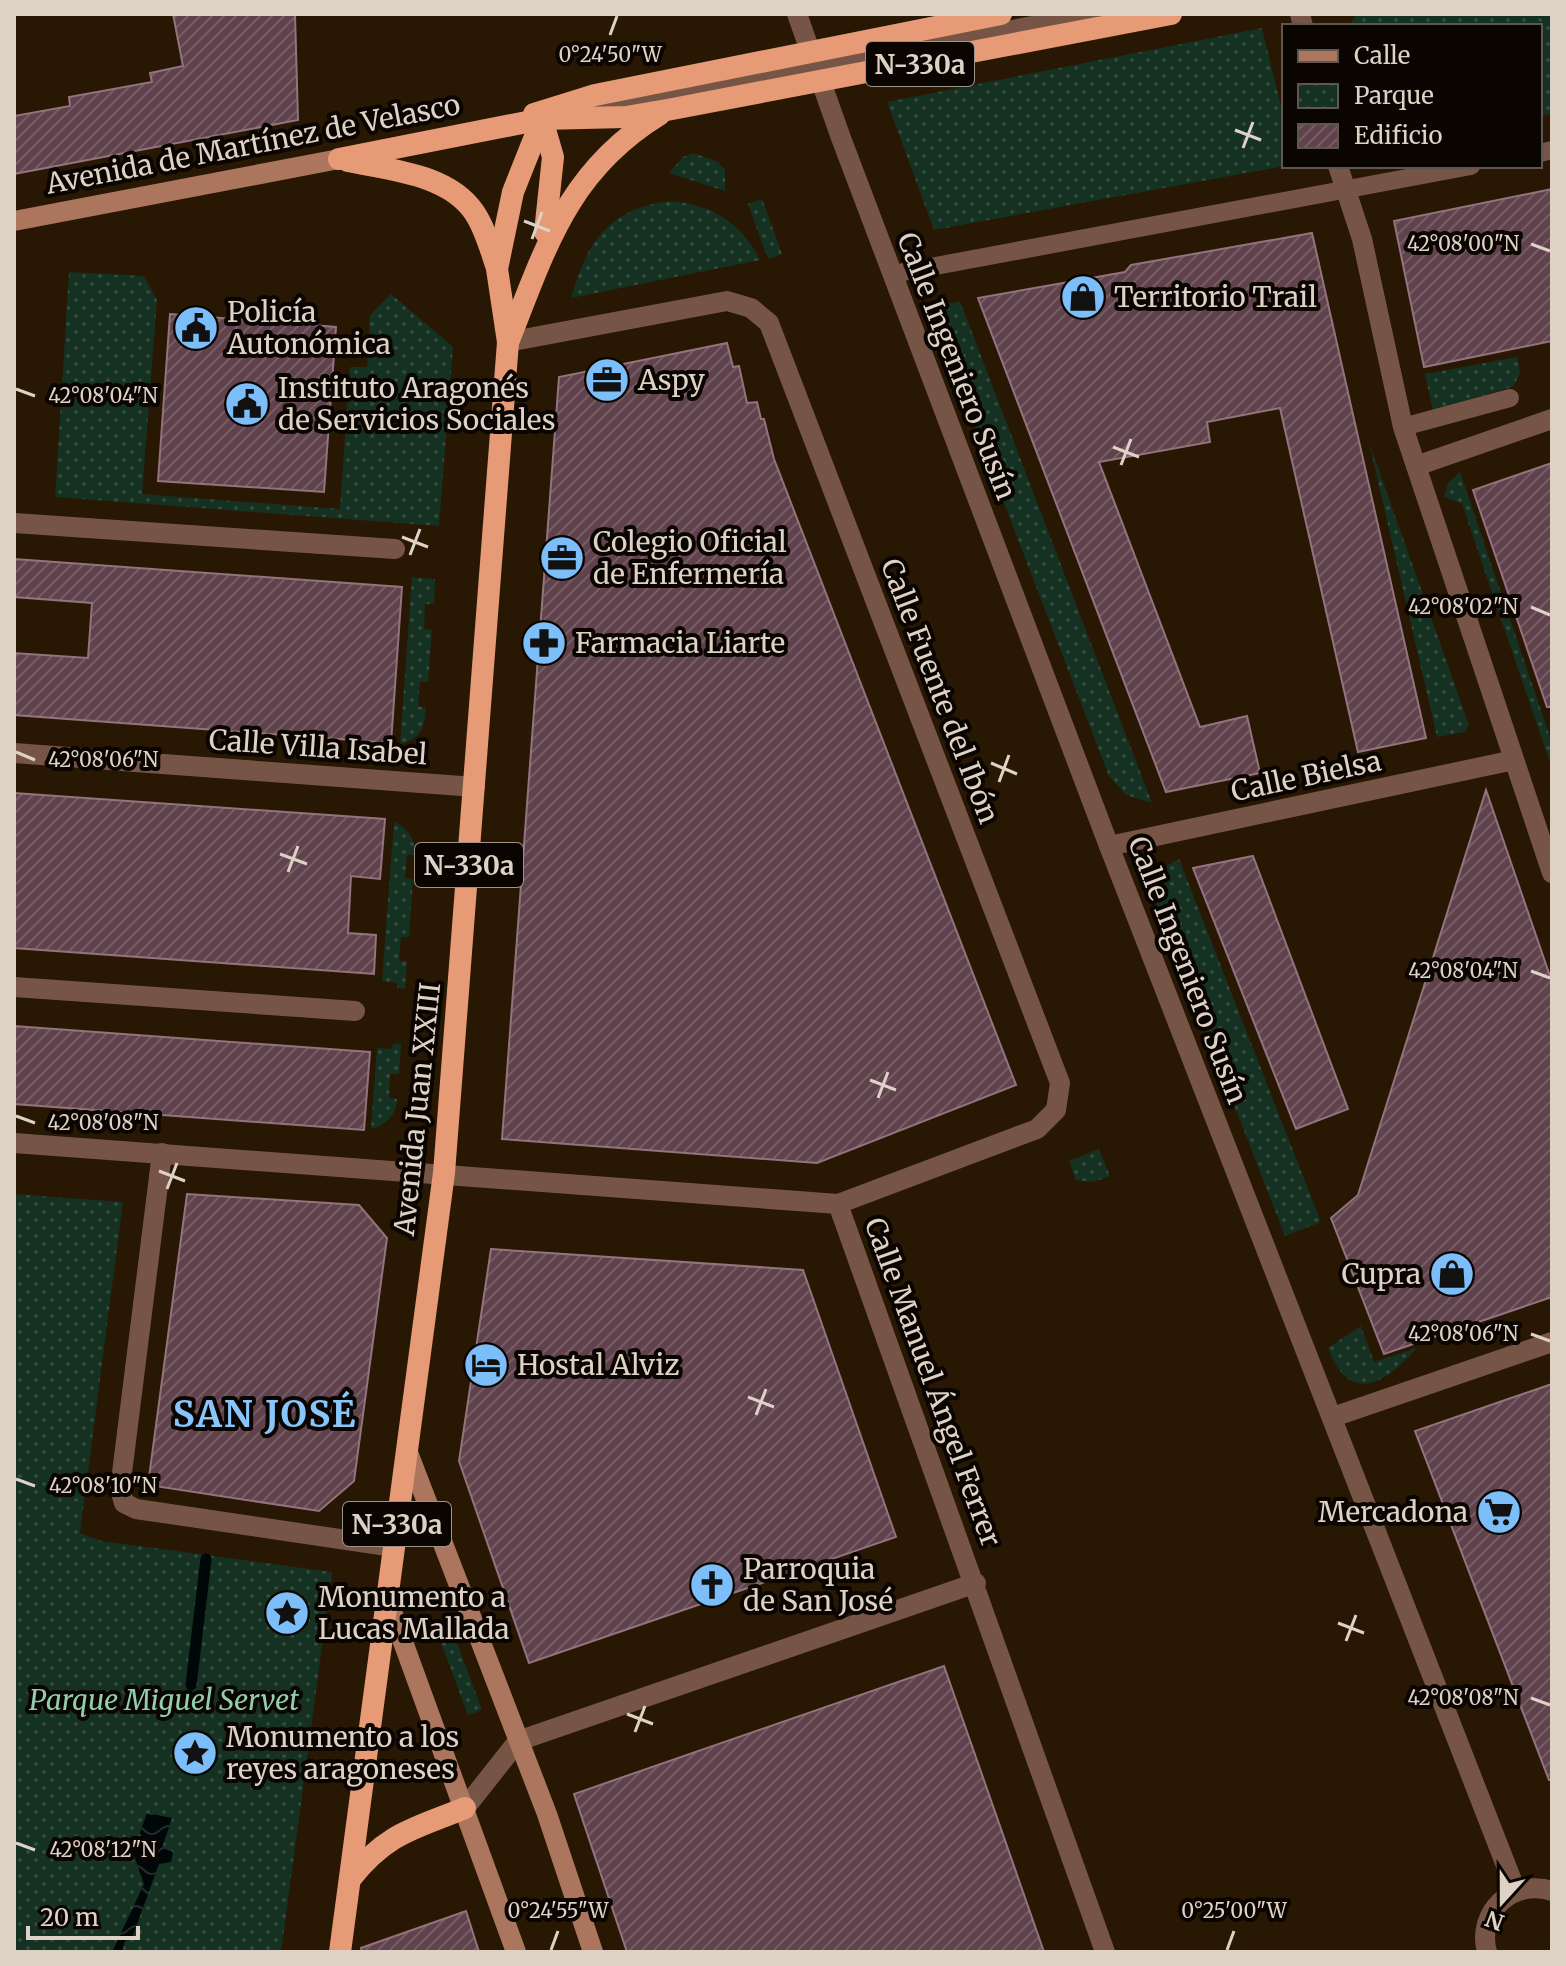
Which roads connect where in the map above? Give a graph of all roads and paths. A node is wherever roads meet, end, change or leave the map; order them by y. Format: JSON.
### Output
{"nodes":[{"id":1,"x":797,"y":14,"type":"edge"},
{"id":2,"x":1001,"y":14,"type":"edge"},
{"id":3,"x":1090,"y":14,"type":"edge"},
{"id":4,"x":1171,"y":14,"type":"edge"},
{"id":5,"x":816,"y":67,"type":"junction"},
{"id":6,"x":667,"y":110,"type":"junction"},
{"id":7,"x":542,"y":119,"type":"junction"},
{"id":8,"x":503,"y":126,"type":"junction"},
{"id":9,"x":339,"y":159,"type":"junction"},
{"id":10,"x":1339,"y":168,"type":"edge"},
{"id":11,"x":1460,"y":168,"type":"edge"},
{"id":12,"x":1345,"y":188,"type":"junction"},
{"id":13,"x":14,"y":221,"type":"edge"},
{"id":14,"x":539,"y":259,"type":"junction"},
{"id":15,"x":497,"y":269,"type":"junction"},
{"id":16,"x":893,"y":274,"type":"junction"},
{"id":17,"x":508,"y":342,"type":"junction"},
{"id":18,"x":1510,"y":398,"type":"dead end"},
{"id":19,"x":1552,"y":419,"type":"edge"},
{"id":20,"x":1403,"y":427,"type":"junction"},
{"id":21,"x":1416,"y":466,"type":"junction"},
{"id":22,"x":14,"y":523,"type":"edge"},
{"id":23,"x":395,"y":549,"type":"dead end"},
{"id":24,"x":14,"y":753,"type":"edge"},
{"id":25,"x":1514,"y":760,"type":"junction"},
{"id":26,"x":475,"y":787,"type":"junction"},
{"id":27,"x":1109,"y":846,"type":"junction"},
{"id":28,"x":1552,"y":873,"type":"edge"},
{"id":29,"x":14,"y":987,"type":"edge"},
{"id":30,"x":355,"y":1011,"type":"dead end"},
{"id":31,"x":14,"y":1143,"type":"edge"},
{"id":32,"x":162,"y":1153,"type":"junction"},
{"id":33,"x":444,"y":1173,"type":"junction"},
{"id":34,"x":838,"y":1204,"type":"junction"},
{"id":35,"x":1552,"y":1342,"type":"edge"},
{"id":36,"x":1333,"y":1417,"type":"junction"},
{"id":37,"x":407,"y":1450,"type":"junction"},
{"id":38,"x":394,"y":1547,"type":"junction"},
{"id":39,"x":976,"y":1583,"type":"junction"},
{"id":40,"x":387,"y":1598,"type":"junction"},
{"id":41,"x":518,"y":1741,"type":"junction"},
{"id":42,"x":465,"y":1808,"type":"junction"},
{"id":43,"x":351,"y":1878,"type":"junction"},
{"id":44,"x":1516,"y":1891,"type":"junction"},
{"id":45,"x":1552,"y":1891,"type":"edge"},
{"id":46,"x":340,"y":1952,"type":"edge"},
{"id":47,"x":516,"y":1952,"type":"edge"},
{"id":48,"x":593,"y":1952,"type":"edge"},
{"id":49,"x":1105,"y":1952,"type":"edge"},
{"id":50,"x":1487,"y":1952,"type":"edge"}],
"edges":[{"from":1,"to":5,"type":"street","name":"Calle Ingeniero Susín"},
{"from":2,"to":5,"type":"highway","name":"Avenida de Martínez de Velasco","number":"N-330a"},
{"from":3,"to":5,"type":"lane"},
{"from":4,"to":5,"type":"highway","name":"Avenida de Martínez de Velasco","number":"N-330a"},
{"from":5,"to":6,"type":"highway","name":"Avenida de Martínez de Velasco","number":"N-330a"},
{"from":5,"to":7,"type":"lane"},
{"from":5,"to":8,"type":"highway","name":"Avenida de Martínez de Velasco","number":"N-330a"},
{"from":5,"to":16,"type":"street","name":"Calle Ingeniero Susín"},
{"from":6,"to":7,"type":"highway","name":"Avenida de Martínez de Velasco","number":"N-330a"},
{"from":6,"to":14,"type":"highway","name":"Avenida Juan XXIII","number":"N-330a"},
{"from":7,"to":8,"type":"highway","name":"Avenida de Martínez de Velasco","number":"N-330a"},
{"from":7,"to":14,"type":"highway","name":"Avenida Juan XXIII","number":"N-330a"},
{"from":7,"to":15,"type":"highway","name":"Avenida Juan XXIII","number":"N-330a"},
{"from":8,"to":9,"type":"highway","name":"Avenida de Martínez de Velasco","number":"N-330a"},
{"from":9,"to":13,"type":"main road","name":"Avenida de Martínez de Velasco"},
{"from":9,"to":15,"type":"highway","name":"Avenida Juan XXIII","number":"N-330a"},
{"from":10,"to":12,"type":"street"},
{"from":11,"to":12,"type":"lane"},
{"from":12,"to":16,"type":"lane"},
{"from":12,"to":20,"type":"street"},
{"from":14,"to":17,"type":"highway","name":"Avenida Juan XXIII","number":"N-330a"},
{"from":15,"to":17,"type":"highway","name":"Avenida Juan XXIII","number":"N-330a"},
{"from":16,"to":27,"type":"street","name":"Calle Ingeniero Susín"},
{"from":17,"to":26,"type":"highway","name":"Avenida Juan XXIII","number":"N-330a"},
{"from":17,"to":34,"type":"street","name":"Calle Fuente del Ibón"},
{"from":18,"to":20,"type":"lane"},
{"from":19,"to":21,"type":"street"},
{"from":20,"to":21,"type":"street"},
{"from":21,"to":25,"type":"street"},
{"from":22,"to":23,"type":"street"},
{"from":24,"to":26,"type":"street","name":"Calle Villa Isabel"},
{"from":25,"to":27,"type":"street","name":"Calle Bielsa"},
{"from":25,"to":28,"type":"street"},
{"from":26,"to":33,"type":"highway","name":"Avenida Juan XXIII","number":"N-330a"},
{"from":27,"to":36,"type":"street","name":"Calle Ingeniero Susín"},
{"from":29,"to":30,"type":"street"},
{"from":31,"to":32,"type":"street","name":"Calle Manuel Ángel Ferrer"},
{"from":32,"to":33,"type":"street","name":"Calle Manuel Ángel Ferrer"},
{"from":32,"to":38,"type":"street"},
{"from":33,"to":34,"type":"street","name":"Calle Manuel Ángel Ferrer"},
{"from":33,"to":37,"type":"highway","name":"Avenida Juan XXIII","number":"N-330a"},
{"from":34,"to":39,"type":"street","name":"Calle Manuel Ángel Ferrer"},
{"from":35,"to":36,"type":"street"},
{"from":36,"to":44,"type":"street","name":"Calle Ingeniero Susín"},
{"from":37,"to":38,"type":"highway","name":"Avenida Juan XXIII","number":"N-330a"},
{"from":37,"to":41,"type":"main road"},
{"from":38,"to":40,"type":"highway","name":"Avenida Juan XXIII","number":"N-330a"},
{"from":39,"to":41,"type":"street"},
{"from":39,"to":49,"type":"street","name":"Calle Manuel Ángel Ferrer"},
{"from":40,"to":42,"type":"main road"},
{"from":40,"to":43,"type":"highway","name":"Avenida Juan XXIII","number":"N-330a"},
{"from":41,"to":42,"type":"street"},
{"from":41,"to":48,"type":"main road"},
{"from":42,"to":43,"type":"highway"},
{"from":42,"to":47,"type":"main road"},
{"from":43,"to":46,"type":"highway","name":"Avenida Juan XXIII","number":"N-330a"},
{"from":44,"to":45,"type":"street"},
{"from":44,"to":50,"type":"street"}]}
